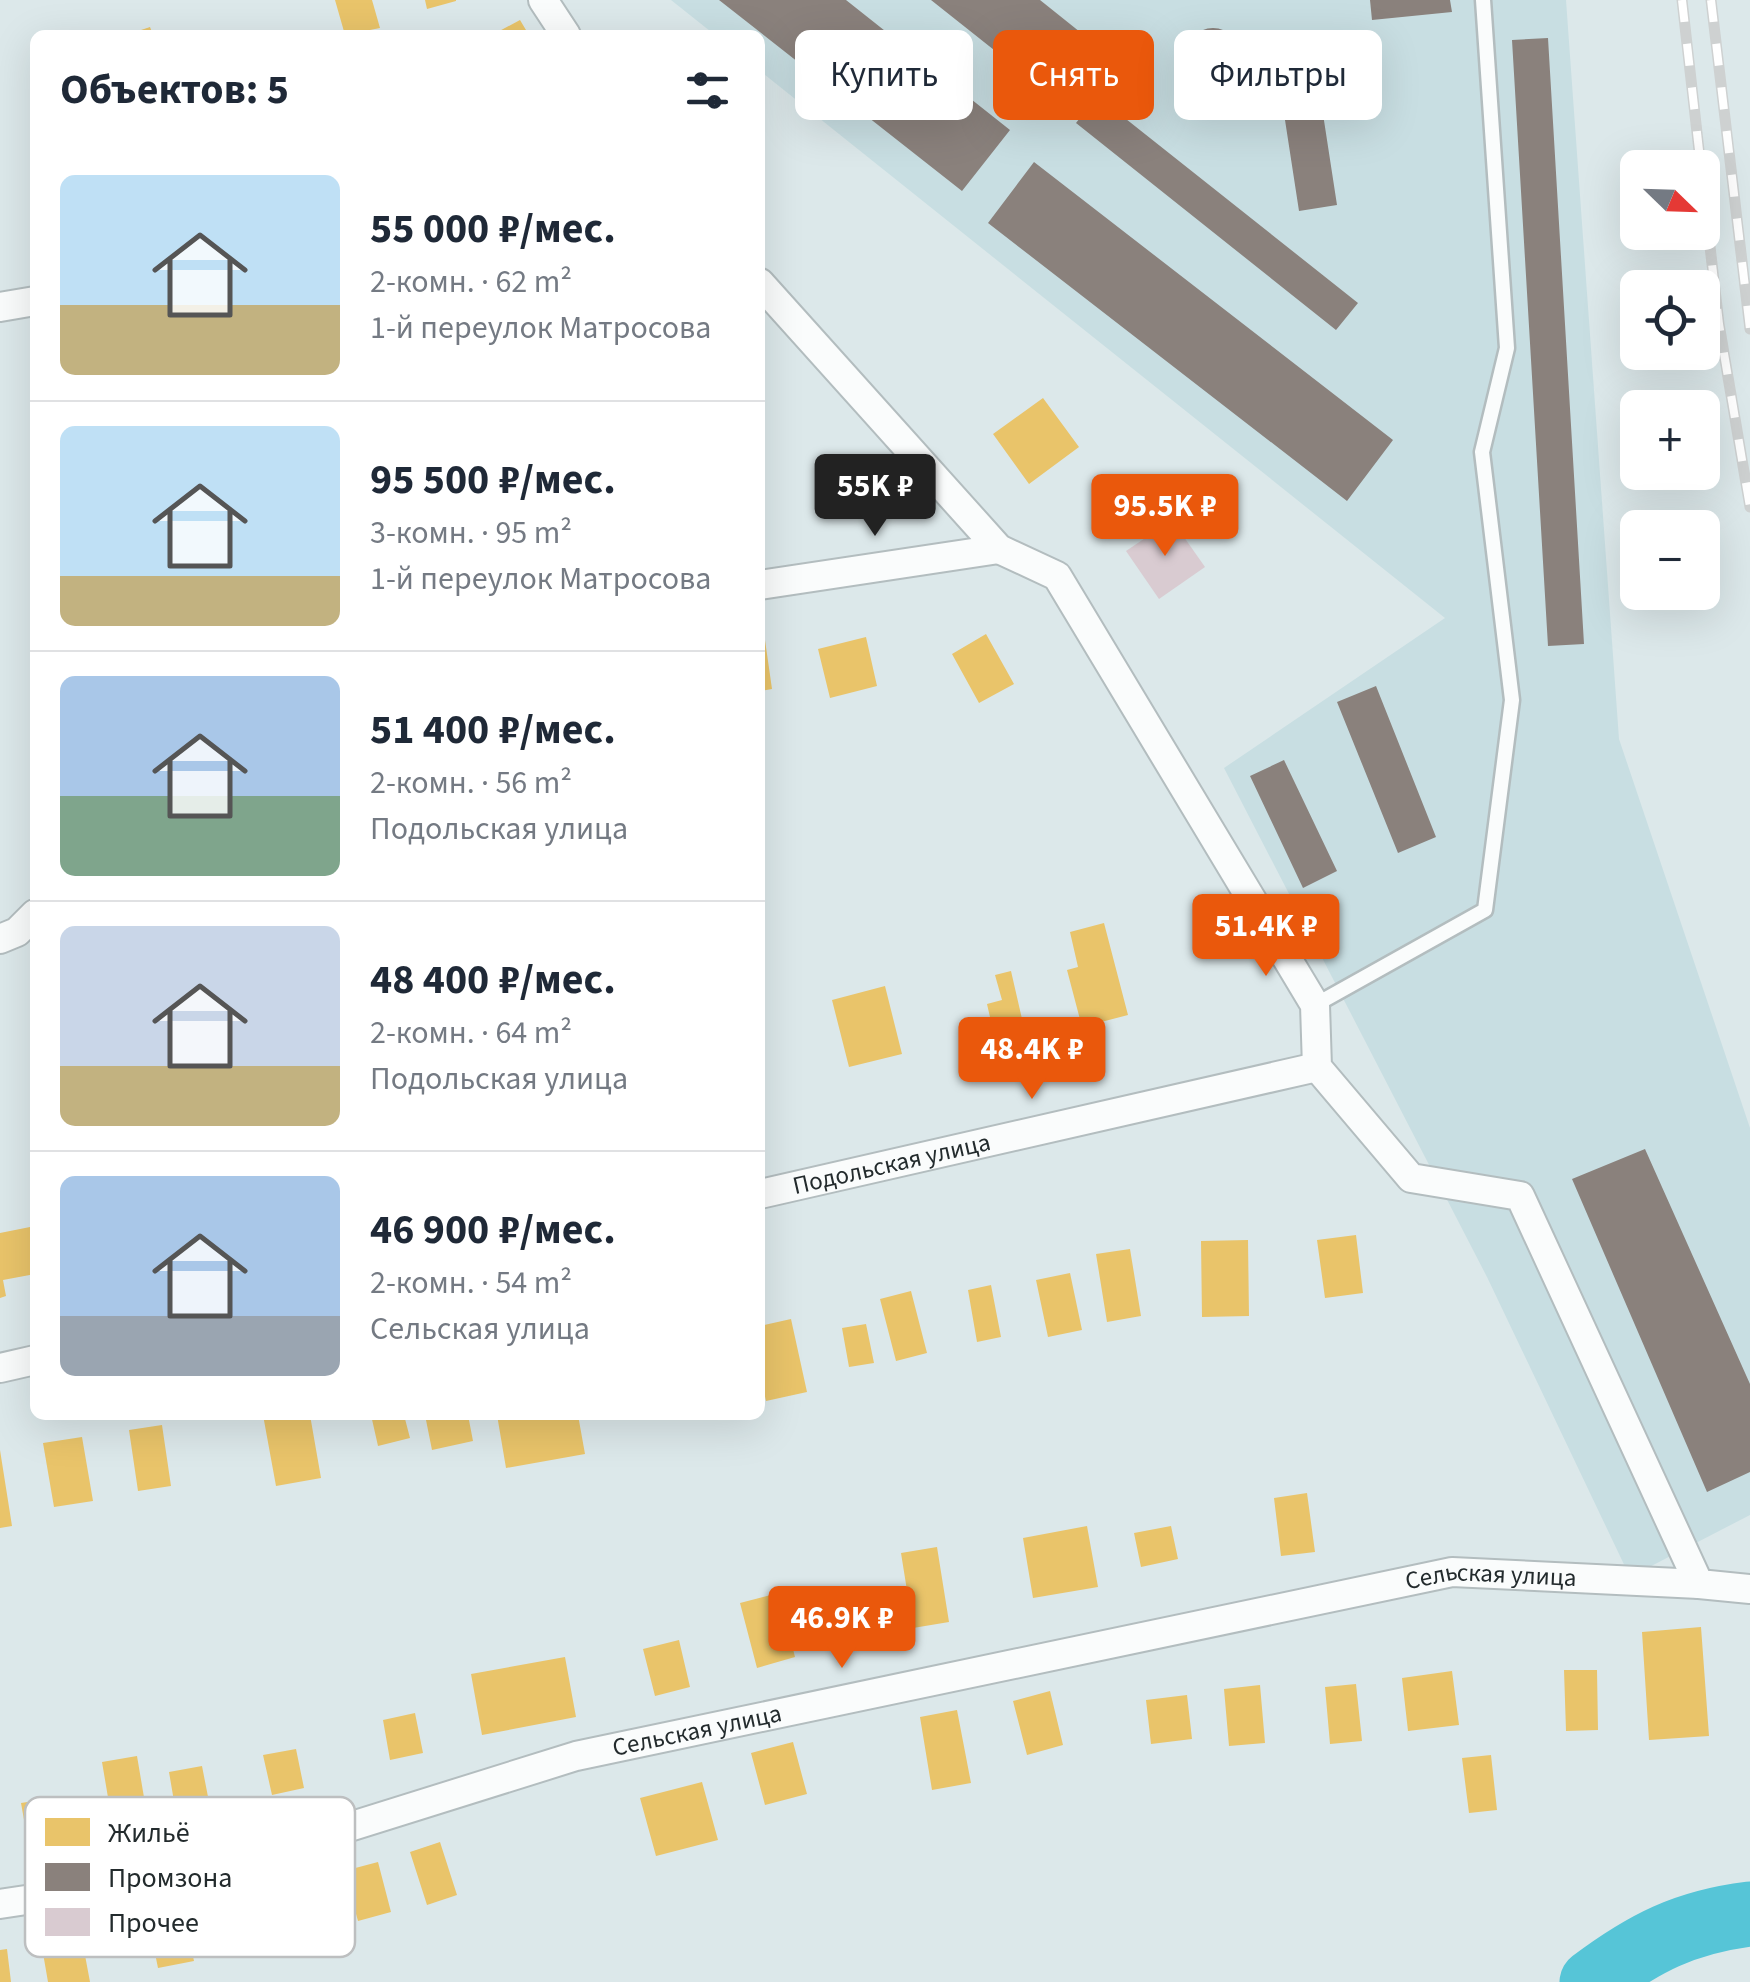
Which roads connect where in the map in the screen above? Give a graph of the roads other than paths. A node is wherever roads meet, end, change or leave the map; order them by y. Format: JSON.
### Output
{"nodes":[{"id":1,"x":543,"y":0,"type":"edge"},
{"id":2,"x":1483,"y":0,"type":"edge"},
{"id":3,"x":563,"y":30,"type":"edge"},
{"id":4,"x":765,"y":289,"type":"edge"},
{"id":5,"x":30,"y":302,"type":"edge"},
{"id":6,"x":0,"y":307,"type":"edge"},
{"id":7,"x":999,"y":549,"type":"junction"},
{"id":8,"x":765,"y":584,"type":"edge"},
{"id":9,"x":30,"y":919,"type":"edge"},
{"id":10,"x":0,"y":939,"type":"edge"},
{"id":11,"x":1315,"y":1005,"type":"junction"},
{"id":12,"x":1317,"y":1067,"type":"junction"},
{"id":13,"x":765,"y":1193,"type":"edge"},
{"id":14,"x":30,"y":1361,"type":"edge"},
{"id":15,"x":0,"y":1368,"type":"edge"},
{"id":16,"x":1699,"y":1584,"type":"junction"},
{"id":17,"x":1750,"y":1589,"type":"edge"},
{"id":18,"x":355,"y":1825,"type":"edge"},
{"id":19,"x":25,"y":1900,"type":"edge"},
{"id":20,"x":0,"y":1904,"type":"edge"}],
"edges":[{"from":1,"to":3,"type":"street"},
{"from":2,"to":11,"type":"lane"},
{"from":4,"to":7,"type":"street"},
{"from":5,"to":6,"type":"street"},
{"from":7,"to":8,"type":"street"},
{"from":7,"to":11,"type":"street"},
{"from":9,"to":10,"type":"street"},
{"from":11,"to":12,"type":"street"},
{"from":12,"to":13,"type":"street","name":"Подольская улица"},
{"from":12,"to":16,"type":"street"},
{"from":14,"to":15,"type":"street"},
{"from":16,"to":17,"type":"street","name":"Сельская улица"},
{"from":16,"to":18,"type":"street","name":"Сельская улица"},
{"from":19,"to":20,"type":"street","name":"Сельская улица"}]}
